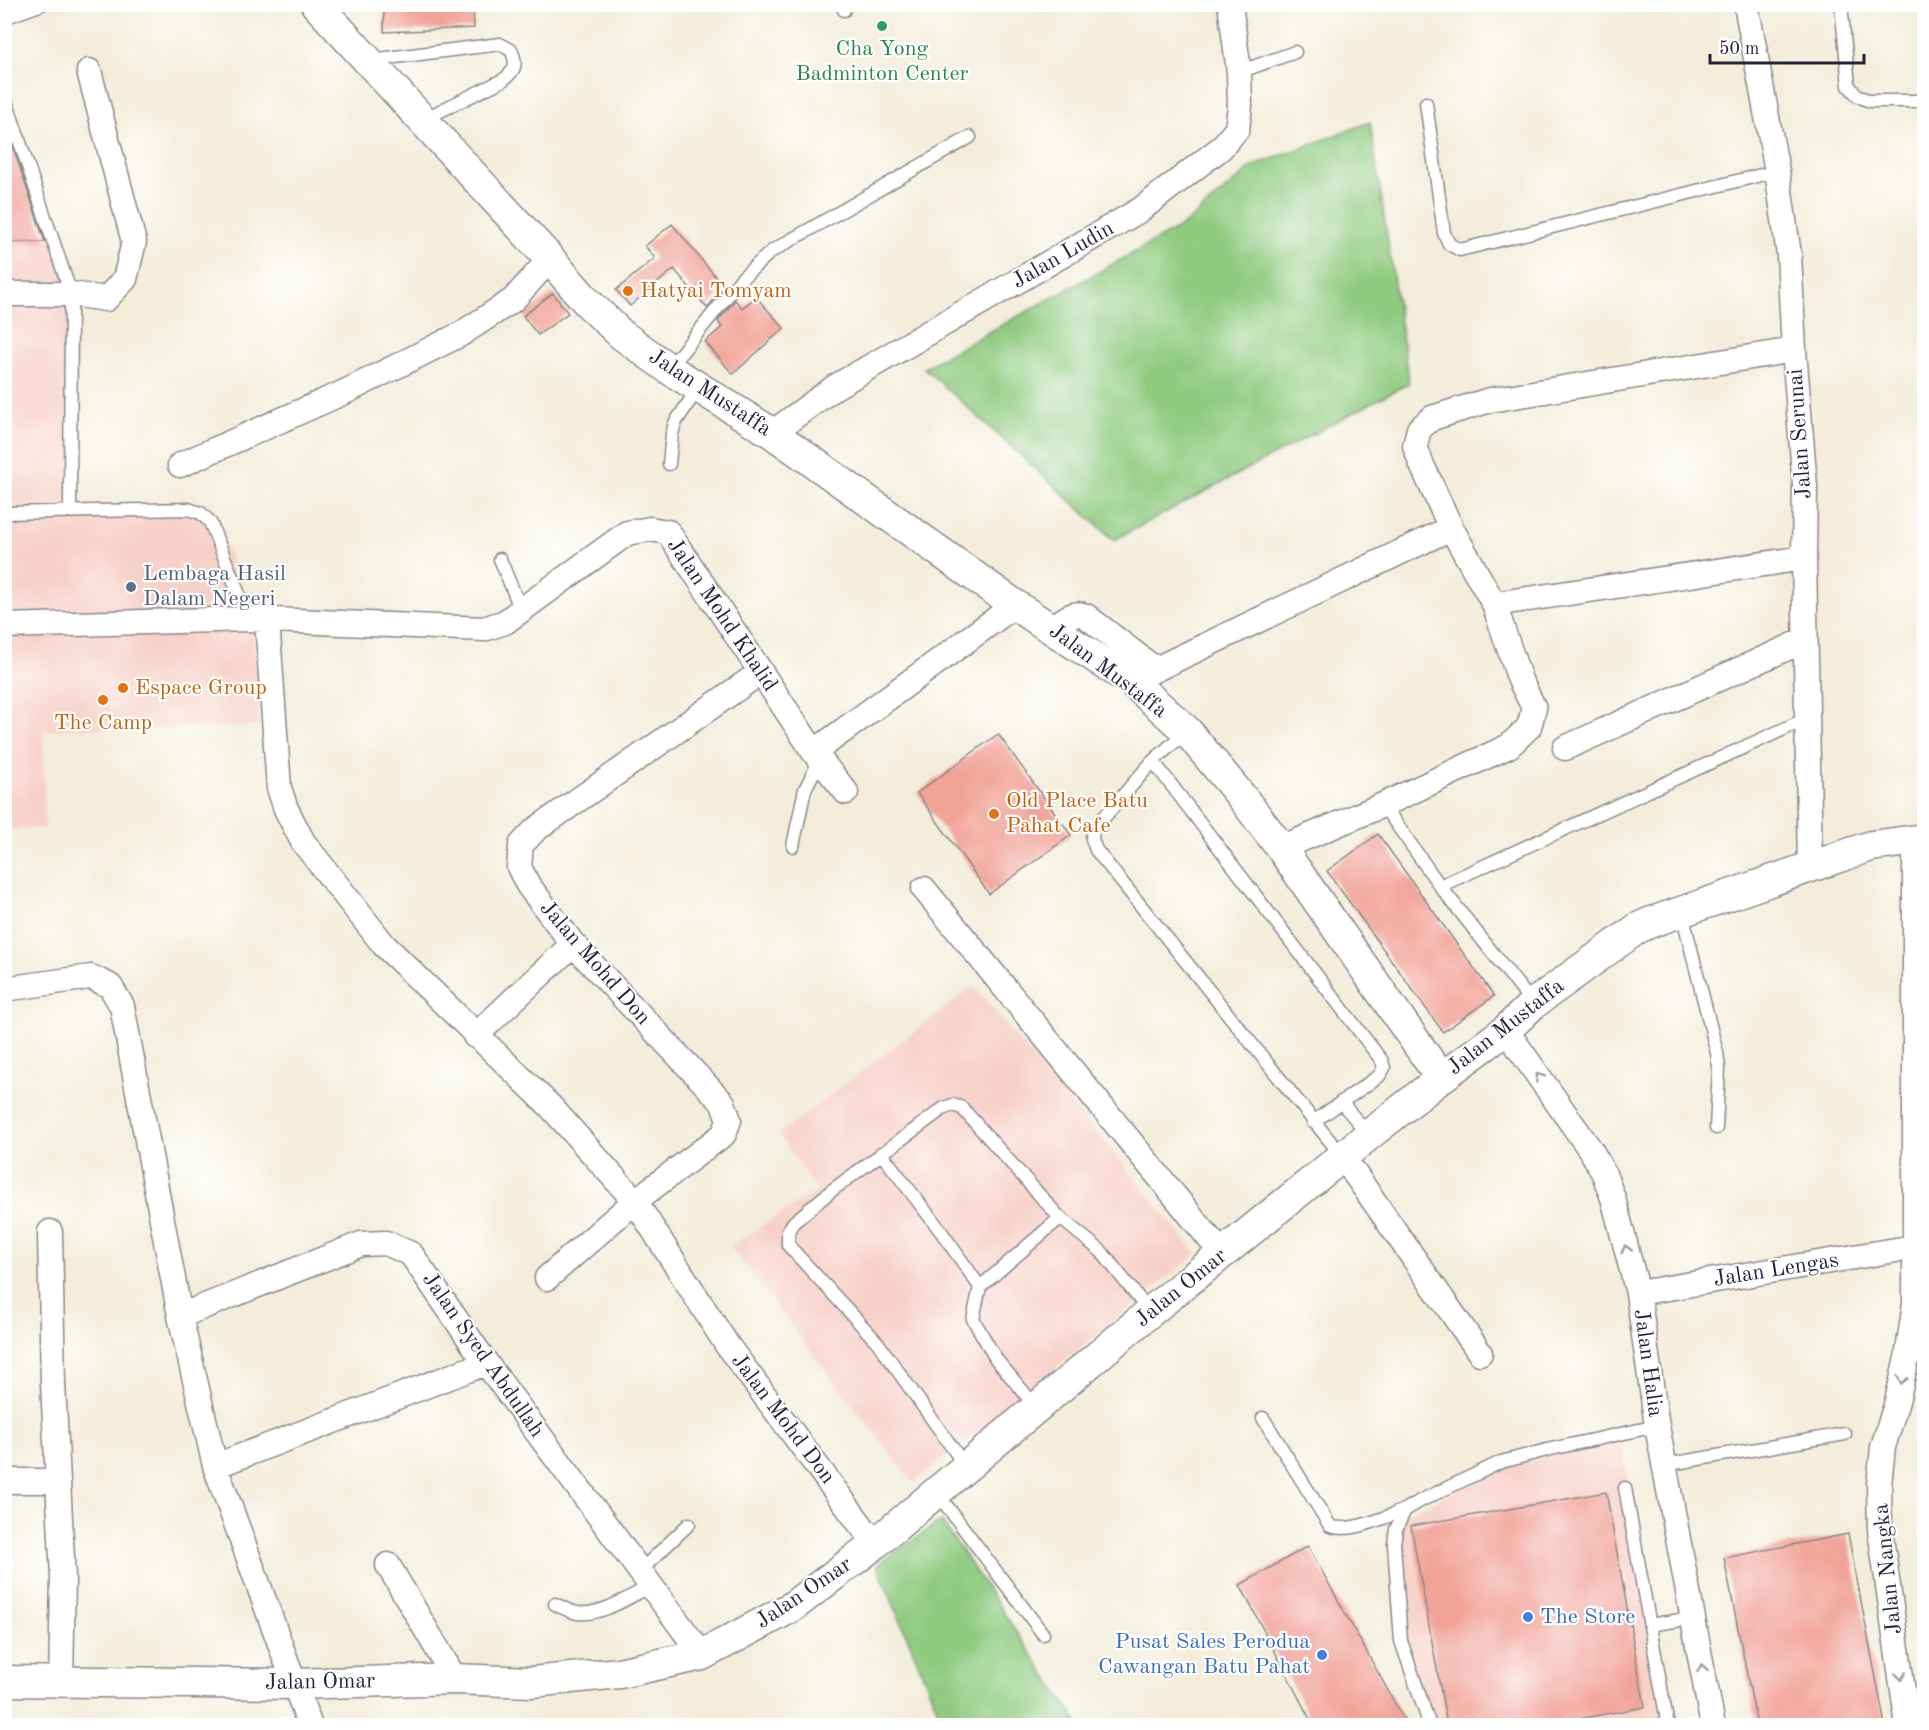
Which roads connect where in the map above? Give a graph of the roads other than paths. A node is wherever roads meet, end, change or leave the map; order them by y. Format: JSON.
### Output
{"nodes":[{"id":1,"x":42,"y":4,"type":"edge"},
{"id":2,"x":316,"y":4,"type":"edge"},
{"id":3,"x":1230,"y":4,"type":"edge"},
{"id":4,"x":1746,"y":4,"type":"edge"},
{"id":5,"x":1841,"y":4,"type":"edge"},
{"id":6,"x":4,"y":18,"type":"edge"},
{"id":7,"x":1295,"y":52,"type":"dead end"},
{"id":8,"x":366,"y":61,"type":"junction"},
{"id":9,"x":89,"y":71,"type":"dead end"},
{"id":10,"x":1239,"y":72,"type":"junction"},
{"id":11,"x":4,"y":95,"type":"edge"},
{"id":12,"x":1924,"y":101,"type":"edge"},
{"id":13,"x":1426,"y":103,"type":"dead end"},
{"id":14,"x":421,"y":120,"type":"junction"},
{"id":15,"x":970,"y":137,"type":"dead end"},
{"id":16,"x":1777,"y":171,"type":"junction"},
{"id":17,"x":550,"y":259,"type":"junction"},
{"id":18,"x":4,"y":294,"type":"edge"},
{"id":19,"x":72,"y":294,"type":"junction"},
{"id":20,"x":1794,"y":350,"type":"junction"},
{"id":21,"x":669,"y":369,"type":"junction"},
{"id":22,"x":699,"y":387,"type":"junction"},
{"id":23,"x":772,"y":433,"type":"junction"},
{"id":24,"x":669,"y":464,"type":"dead end"},
{"id":25,"x":180,"y":465,"type":"dead end"},
{"id":26,"x":70,"y":511,"type":"junction"},
{"id":27,"x":4,"y":513,"type":"edge"},
{"id":28,"x":1451,"y":528,"type":"junction"},
{"id":29,"x":1804,"y":558,"type":"junction"},
{"id":30,"x":500,"y":559,"type":"dead end"},
{"id":31,"x":1494,"y":604,"type":"junction"},
{"id":32,"x":1015,"y":605,"type":"junction"},
{"id":33,"x":521,"y":610,"type":"junction"},
{"id":34,"x":258,"y":620,"type":"junction"},
{"id":35,"x":4,"y":626,"type":"edge"},
{"id":36,"x":1805,"y":640,"type":"junction"},
{"id":37,"x":761,"y":672,"type":"junction"},
{"id":38,"x":1143,"y":675,"type":"junction"},
{"id":39,"x":1806,"y":719,"type":"junction"},
{"id":40,"x":1187,"y":731,"type":"junction"},
{"id":41,"x":1565,"y":748,"type":"dead end"},
{"id":42,"x":817,"y":756,"type":"junction"},
{"id":43,"x":1153,"y":761,"type":"junction"},
{"id":44,"x":846,"y":792,"type":"dead end"},
{"id":45,"x":1383,"y":805,"type":"junction"},
{"id":46,"x":1920,"y":840,"type":"edge"},
{"id":47,"x":793,"y":846,"type":"dead end"},
{"id":48,"x":1281,"y":848,"type":"junction"},
{"id":49,"x":1810,"y":867,"type":"junction"},
{"id":50,"x":1440,"y":886,"type":"junction"},
{"id":51,"x":924,"y":889,"type":"dead end"},
{"id":52,"x":1682,"y":912,"type":"junction"},
{"id":53,"x":573,"y":944,"type":"junction"},
{"id":54,"x":4,"y":989,"type":"edge"},
{"id":55,"x":1533,"y":1004,"type":"junction"},
{"id":56,"x":1506,"y":1030,"type":"junction"},
{"id":57,"x":475,"y":1036,"type":"junction"},
{"id":58,"x":1441,"y":1078,"type":"junction"},
{"id":59,"x":1341,"y":1102,"type":"junction"},
{"id":60,"x":1313,"y":1122,"type":"junction"},
{"id":61,"x":1716,"y":1128,"type":"dead end"},
{"id":62,"x":1369,"y":1135,"type":"junction"},
{"id":63,"x":881,"y":1153,"type":"junction"},
{"id":64,"x":1343,"y":1157,"type":"junction"},
{"id":65,"x":635,"y":1201,"type":"junction"},
{"id":66,"x":1060,"y":1218,"type":"junction"},
{"id":67,"x":50,"y":1232,"type":"dead end"},
{"id":68,"x":1914,"y":1248,"type":"junction"},
{"id":69,"x":1223,"y":1255,"type":"junction"},
{"id":70,"x":547,"y":1278,"type":"dead end"},
{"id":71,"x":980,"y":1287,"type":"junction"},
{"id":72,"x":1638,"y":1293,"type":"junction"},
{"id":73,"x":1150,"y":1312,"type":"junction"},
{"id":74,"x":180,"y":1316,"type":"junction"},
{"id":75,"x":1480,"y":1353,"type":"dead end"},
{"id":76,"x":486,"y":1363,"type":"junction"},
{"id":77,"x":1036,"y":1408,"type":"junction"},
{"id":78,"x":1263,"y":1418,"type":"dead end"},
{"id":79,"x":1657,"y":1426,"type":"junction"},
{"id":80,"x":1845,"y":1434,"type":"dead end"},
{"id":81,"x":1664,"y":1465,"type":"junction"},
{"id":82,"x":215,"y":1466,"type":"junction"},
{"id":83,"x":966,"y":1467,"type":"junction"},
{"id":84,"x":4,"y":1481,"type":"edge"},
{"id":85,"x":58,"y":1481,"type":"junction"},
{"id":86,"x":1625,"y":1488,"type":"dead end"},
{"id":87,"x":937,"y":1493,"type":"junction"},
{"id":88,"x":1405,"y":1510,"type":"junction"},
{"id":89,"x":689,"y":1524,"type":"dead end"},
{"id":90,"x":875,"y":1544,"type":"junction"},
{"id":91,"x":388,"y":1565,"type":"dead end"},
{"id":92,"x":645,"y":1579,"type":"junction"},
{"id":93,"x":555,"y":1604,"type":"dead end"},
{"id":94,"x":1692,"y":1618,"type":"junction"},
{"id":95,"x":1650,"y":1625,"type":"junction"},
{"id":96,"x":1043,"y":1634,"type":"dead end"},
{"id":97,"x":702,"y":1655,"type":"junction"},
{"id":98,"x":456,"y":1679,"type":"junction"},
{"id":99,"x":4,"y":1681,"type":"edge"},
{"id":100,"x":61,"y":1681,"type":"junction"},
{"id":101,"x":294,"y":1684,"type":"junction"},
{"id":102,"x":309,"y":1725,"type":"edge"},
{"id":103,"x":1430,"y":1725,"type":"edge"},
{"id":104,"x":1668,"y":1725,"type":"edge"},
{"id":105,"x":1713,"y":1725,"type":"edge"},
{"id":106,"x":1908,"y":1725,"type":"edge"}],
"edges":[{"from":1,"to":6,"type":"lane"},
{"from":2,"to":8,"type":"street","name":"Jalan Mustaffa"},
{"from":3,"to":10,"type":"street","name":"Jalan Ludin"},
{"from":4,"to":16,"type":"street","name":"Jalan Serunai"},
{"from":5,"to":12,"type":"lane"},
{"from":7,"to":10,"type":"lane"},
{"from":8,"to":14,"type":"street","name":"Jalan Mustaffa"},
{"from":8,"to":14,"type":"lane"},
{"from":9,"to":19,"type":"street"},
{"from":10,"to":23,"type":"street","name":"Jalan Ludin"},
{"from":11,"to":19,"type":"lane"},
{"from":13,"to":16,"type":"lane"},
{"from":14,"to":17,"type":"street","name":"Jalan Mustaffa"},
{"from":15,"to":21,"type":"lane"},
{"from":16,"to":20,"type":"street","name":"Jalan Serunai"},
{"from":17,"to":21,"type":"street","name":"Jalan Mustaffa"},
{"from":17,"to":25,"type":"street"},
{"from":18,"to":19,"type":"street"},
{"from":19,"to":26,"type":"lane"},
{"from":20,"to":28,"type":"street"},
{"from":20,"to":29,"type":"street","name":"Jalan Serunai"},
{"from":21,"to":22,"type":"street","name":"Jalan Mustaffa"},
{"from":22,"to":23,"type":"street","name":"Jalan Mustaffa"},
{"from":22,"to":24,"type":"lane"},
{"from":23,"to":32,"type":"street","name":"Jalan Mustaffa"},
{"from":26,"to":27,"type":"lane"},
{"from":26,"to":34,"type":"lane"},
{"from":28,"to":31,"type":"street"},
{"from":28,"to":38,"type":"street"},
{"from":29,"to":31,"type":"street"},
{"from":29,"to":36,"type":"street","name":"Jalan Serunai"},
{"from":30,"to":33,"type":"lane"},
{"from":31,"to":45,"type":"street"},
{"from":32,"to":38,"type":"street","name":"Jalan Mustaffa"},
{"from":32,"to":42,"type":"street"},
{"from":33,"to":34,"type":"street","name":"Jalan Mohd Khalid"},
{"from":33,"to":37,"type":"street","name":"Jalan Mohd Khalid"},
{"from":34,"to":35,"type":"street","name":"Jalan Mohd Khalid"},
{"from":34,"to":57,"type":"street","name":"Jalan Mohd Don"},
{"from":36,"to":39,"type":"street","name":"Jalan Serunai"},
{"from":36,"to":41,"type":"street"},
{"from":37,"to":42,"type":"street","name":"Jalan Mohd Khalid"},
{"from":37,"to":53,"type":"street","name":"Jalan Mohd Don"},
{"from":38,"to":40,"type":"street","name":"Jalan Mustaffa"},
{"from":39,"to":49,"type":"street","name":"Jalan Serunai"},
{"from":39,"to":50,"type":"lane"},
{"from":40,"to":43,"type":"lane"},
{"from":40,"to":48,"type":"street","name":"Jalan Mustaffa"},
{"from":42,"to":44,"type":"street","name":"Jalan Mohd Khalid"},
{"from":42,"to":47,"type":"lane"},
{"from":43,"to":59,"type":"lane"},
{"from":43,"to":60,"type":"lane"},
{"from":45,"to":48,"type":"street"},
{"from":45,"to":50,"type":"lane"},
{"from":46,"to":49,"type":"street","name":"Jalan Mustaffa"},
{"from":46,"to":68,"type":"street","name":"Jalan Nangka"},
{"from":48,"to":58,"type":"street","name":"Jalan Mustaffa"},
{"from":49,"to":52,"type":"street","name":"Jalan Mustaffa"},
{"from":50,"to":55,"type":"lane"},
{"from":51,"to":69,"type":"street"},
{"from":52,"to":55,"type":"street","name":"Jalan Mustaffa"},
{"from":52,"to":61,"type":"lane"},
{"from":53,"to":57,"type":"street"},
{"from":53,"to":65,"type":"street","name":"Jalan Mohd Don"},
{"from":54,"to":74,"type":"street"},
{"from":55,"to":56,"type":"street","name":"Jalan Mustaffa"},
{"from":56,"to":58,"type":"street","name":"Jalan Mustaffa"},
{"from":72,"to":56,"type":"street","name":"Jalan Halia","one_way":true},
{"from":57,"to":65,"type":"street","name":"Jalan Mohd Don"},
{"from":58,"to":62,"type":"street","name":"Jalan Omar"},
{"from":59,"to":60,"type":"lane"},
{"from":59,"to":62,"type":"lane"},
{"from":60,"to":64,"type":"lane"},
{"from":62,"to":64,"type":"street","name":"Jalan Omar"},
{"from":63,"to":66,"type":"lane"},
{"from":63,"to":71,"type":"lane"},
{"from":63,"to":83,"type":"lane"},
{"from":64,"to":69,"type":"street","name":"Jalan Omar"},
{"from":64,"to":75,"type":"street"},
{"from":65,"to":70,"type":"street"},
{"from":65,"to":90,"type":"street","name":"Jalan Mohd Don"},
{"from":66,"to":71,"type":"lane"},
{"from":66,"to":73,"type":"lane"},
{"from":67,"to":85,"type":"street"},
{"from":68,"to":72,"type":"street","name":"Jalan Lengas"},
{"from":68,"to":106,"type":"street","name":"Jalan Nangka","one_way":true},
{"from":69,"to":73,"type":"street","name":"Jalan Omar"},
{"from":71,"to":77,"type":"lane"},
{"from":72,"to":79,"type":"street","name":"Jalan Halia"},
{"from":73,"to":77,"type":"street","name":"Jalan Omar"},
{"from":74,"to":76,"type":"street","name":"Jalan Syed Abdullah"},
{"from":74,"to":82,"type":"street"},
{"from":76,"to":82,"type":"street"},
{"from":76,"to":92,"type":"street","name":"Jalan Syed Abdullah"},
{"from":77,"to":83,"type":"street","name":"Jalan Omar"},
{"from":78,"to":88,"type":"lane"},
{"from":79,"to":81,"type":"street","name":"Jalan Halia"},
{"from":79,"to":88,"type":"lane"},
{"from":80,"to":81,"type":"lane"},
{"from":81,"to":94,"type":"street","name":"Jalan Halia"},
{"from":82,"to":101,"type":"street"},
{"from":83,"to":87,"type":"street","name":"Jalan Omar"},
{"from":84,"to":85,"type":"street"},
{"from":85,"to":100,"type":"street"},
{"from":86,"to":95,"type":"lane"},
{"from":87,"to":90,"type":"street","name":"Jalan Omar"},
{"from":87,"to":96,"type":"lane"},
{"from":88,"to":103,"type":"lane"},
{"from":89,"to":92,"type":"lane"},
{"from":90,"to":97,"type":"street","name":"Jalan Omar"},
{"from":91,"to":98,"type":"street"},
{"from":92,"to":93,"type":"lane"},
{"from":92,"to":97,"type":"street","name":"Jalan Syed Abdullah"},
{"from":94,"to":95,"type":"lane"},
{"from":105,"to":94,"type":"street","name":"Jalan Halia","one_way":true},
{"from":95,"to":104,"type":"lane"},
{"from":97,"to":98,"type":"street","name":"Jalan Omar"},
{"from":98,"to":101,"type":"street","name":"Jalan Omar"},
{"from":99,"to":100,"type":"street","name":"Jalan Omar"},
{"from":100,"to":101,"type":"street","name":"Jalan Omar"},
{"from":101,"to":102,"type":"street"}]}
